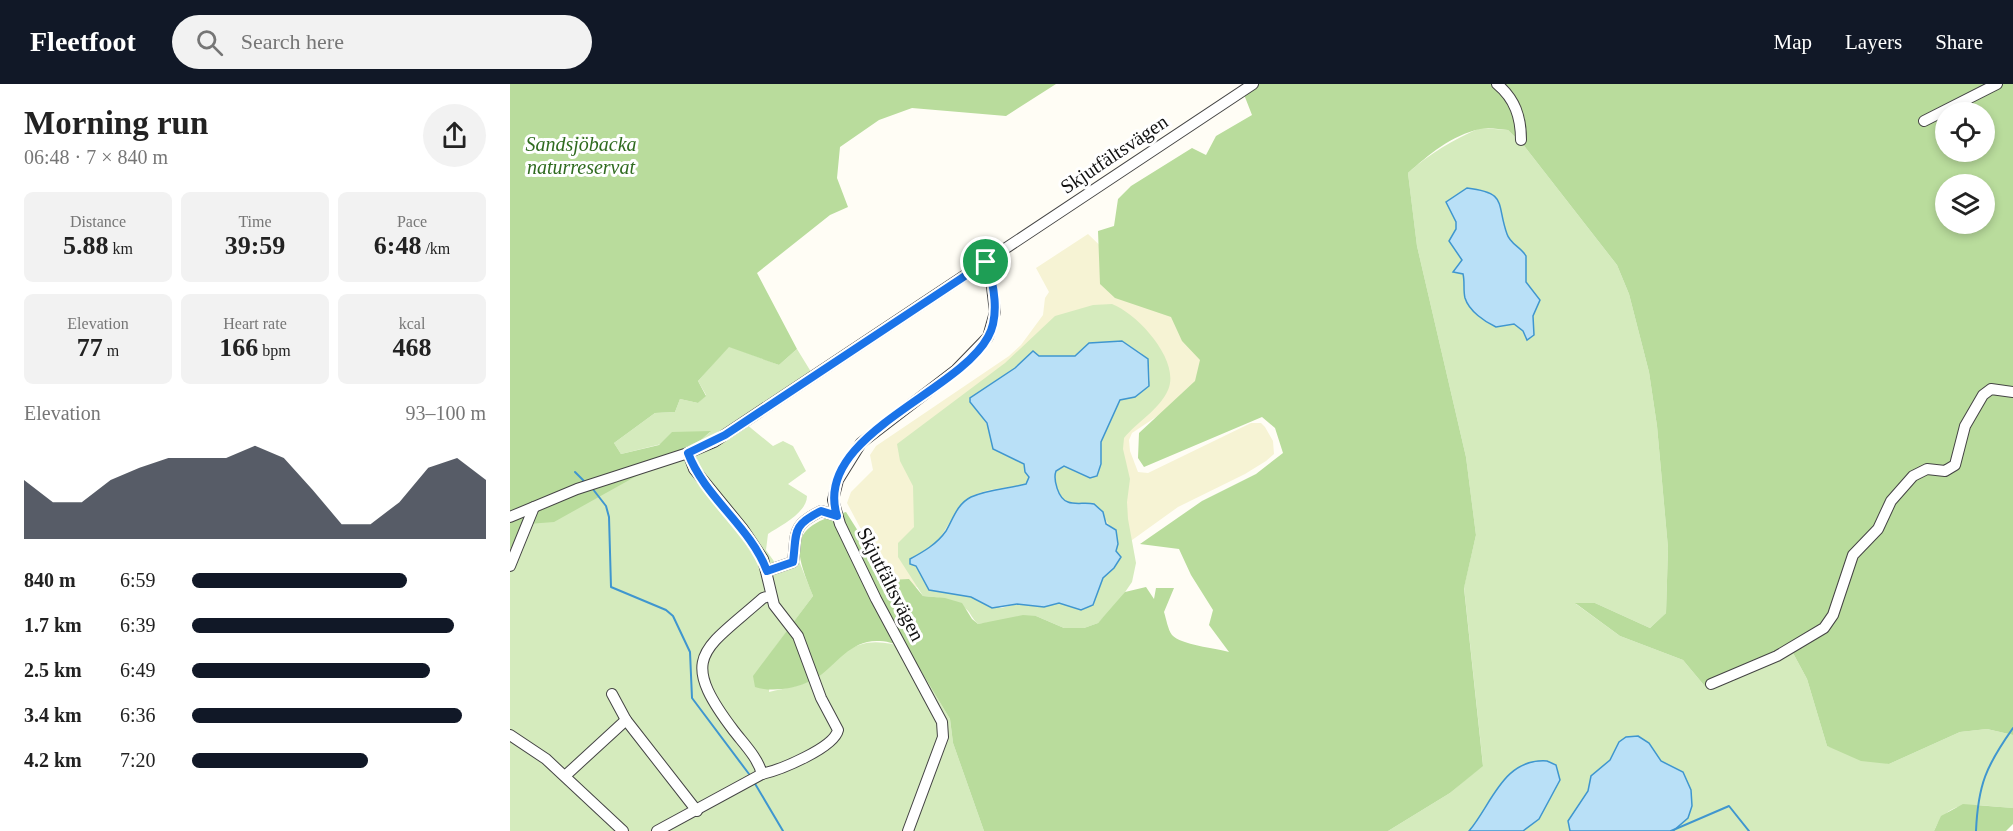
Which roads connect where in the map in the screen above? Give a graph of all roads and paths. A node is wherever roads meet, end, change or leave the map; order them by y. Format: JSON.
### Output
{"nodes":[{"id":1,"x":1253,"y":84,"type":"edge"},
{"id":2,"x":1497,"y":84,"type":"edge"},
{"id":3,"x":1997,"y":84,"type":"edge"},
{"id":4,"x":1924,"y":122,"type":"dead end"},
{"id":5,"x":1521,"y":140,"type":"dead end"},
{"id":6,"x":986,"y":262,"type":"junction"},
{"id":7,"x":2013,"y":392,"type":"edge"},
{"id":8,"x":688,"y":453,"type":"junction"},
{"id":9,"x":534,"y":507,"type":"junction"},
{"id":10,"x":837,"y":516,"type":"junction"},
{"id":11,"x":510,"y":517,"type":"edge"},
{"id":12,"x":510,"y":566,"type":"edge"},
{"id":13,"x":767,"y":571,"type":"junction"},
{"id":14,"x":770,"y":596,"type":"junction"},
{"id":15,"x":1712,"y":684,"type":"dead end"},
{"id":16,"x":612,"y":694,"type":"dead end"},
{"id":17,"x":626,"y":720,"type":"junction"},
{"id":18,"x":510,"y":735,"type":"edge"},
{"id":19,"x":762,"y":774,"type":"junction"},
{"id":20,"x":565,"y":776,"type":"junction"},
{"id":21,"x":697,"y":810,"type":"junction"},
{"id":22,"x":623,"y":831,"type":"edge"},
{"id":23,"x":657,"y":831,"type":"edge"},
{"id":24,"x":908,"y":831,"type":"edge"}],
"edges":[{"from":1,"to":6,"type":"street","name":"Skjutfältsvägen"},
{"from":2,"to":5,"type":"street"},
{"from":3,"to":4,"type":"street"},
{"from":6,"to":8,"type":"street"},
{"from":6,"to":10,"type":"street","name":"Skjutfältsvägen"},
{"from":7,"to":15,"type":"street"},
{"from":8,"to":9,"type":"street"},
{"from":8,"to":13,"type":"street"},
{"from":9,"to":11,"type":"street"},
{"from":9,"to":12,"type":"street"},
{"from":10,"to":13,"type":"street"},
{"from":10,"to":24,"type":"street","name":"Skjutfältsvägen"},
{"from":13,"to":14,"type":"street"},
{"from":14,"to":19,"type":"street"},
{"from":14,"to":19,"type":"street"},
{"from":16,"to":17,"type":"street"},
{"from":17,"to":20,"type":"street"},
{"from":17,"to":21,"type":"street"},
{"from":18,"to":20,"type":"street"},
{"from":19,"to":21,"type":"street"},
{"from":20,"to":22,"type":"street"},
{"from":21,"to":23,"type":"street"}]}
